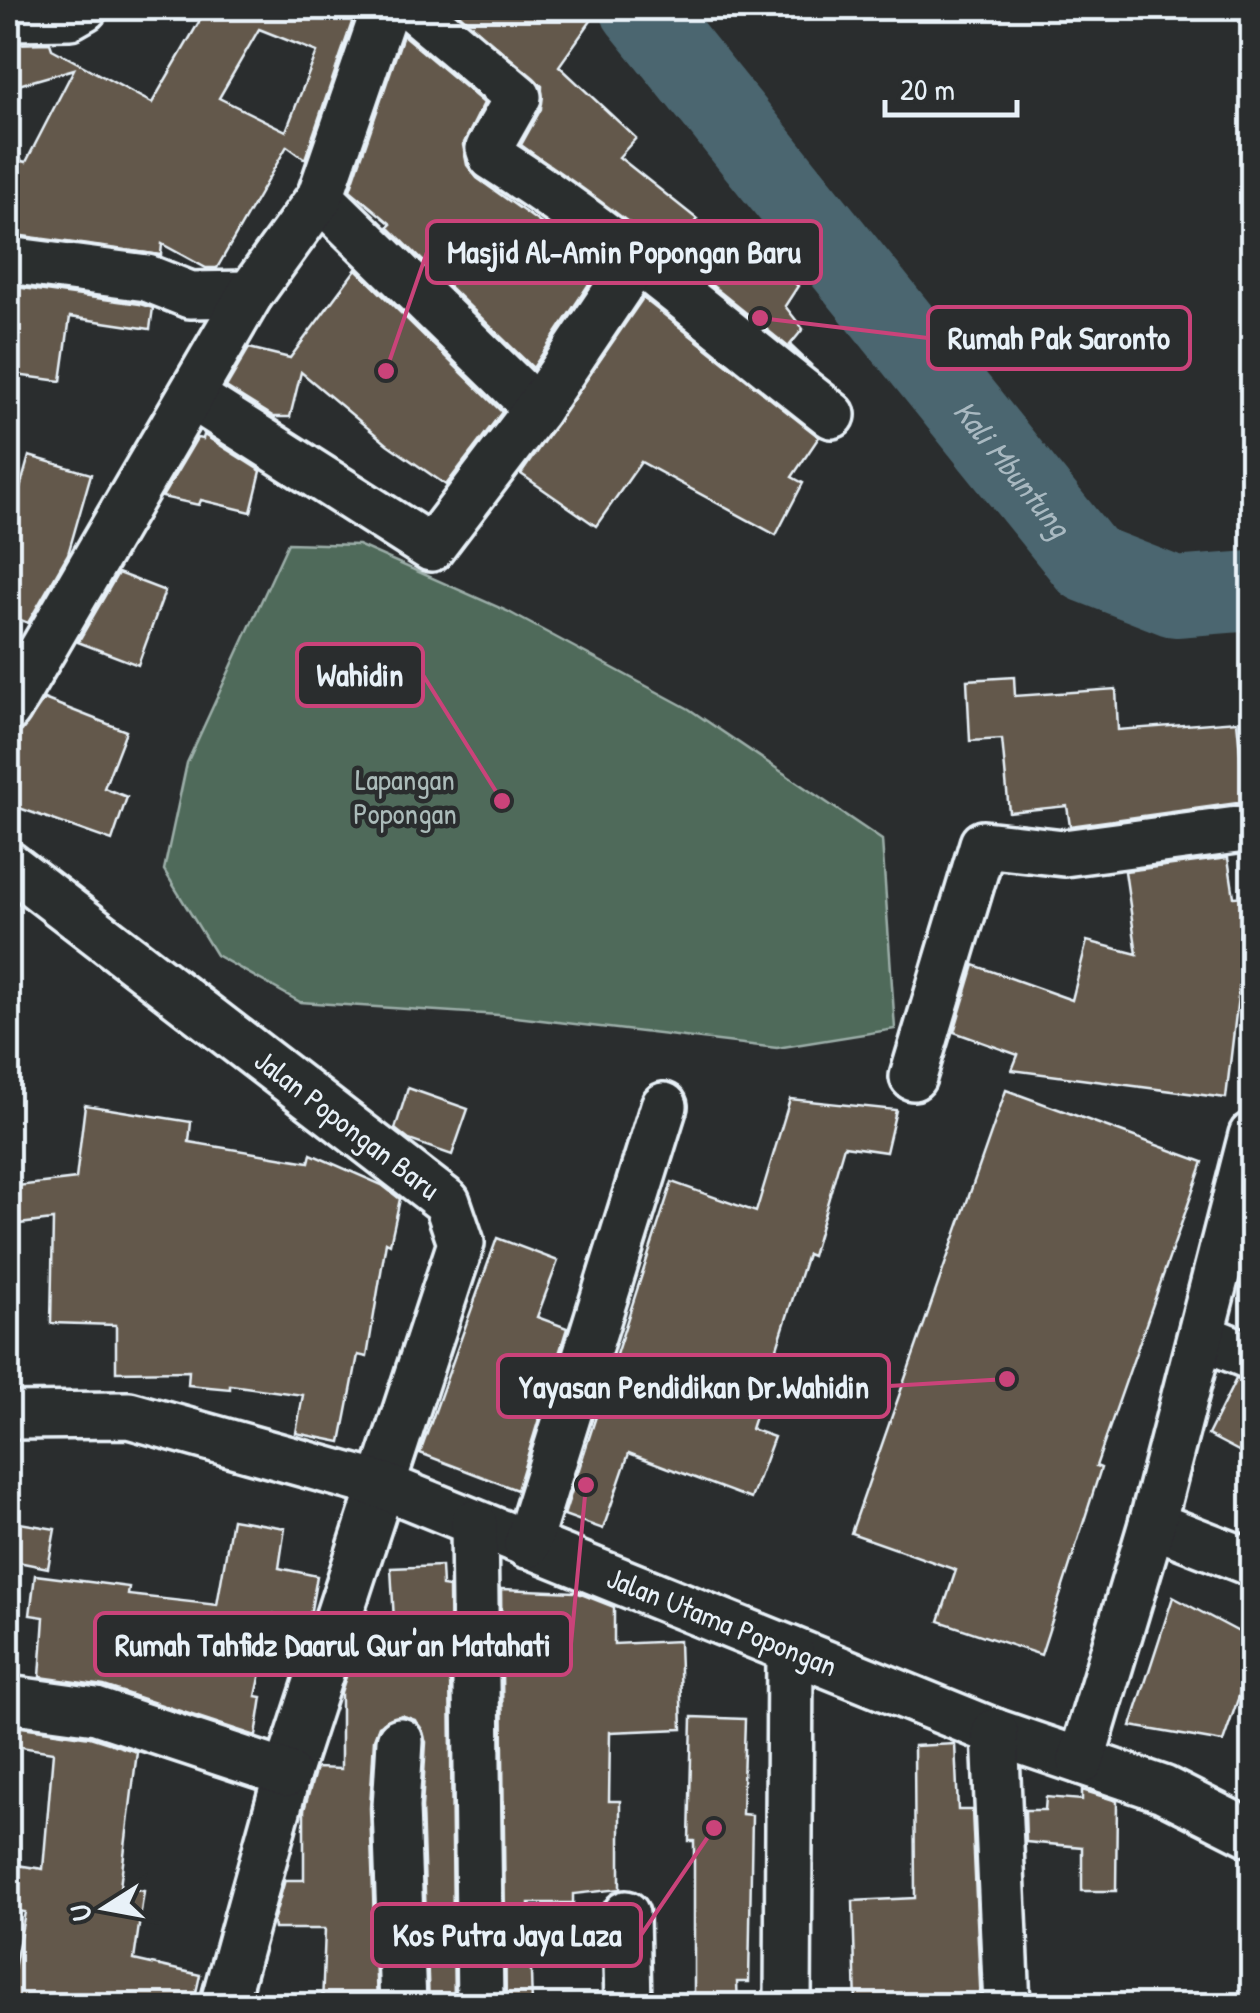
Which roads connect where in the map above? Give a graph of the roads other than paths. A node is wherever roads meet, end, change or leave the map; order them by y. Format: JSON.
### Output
{"nodes":[{"id":1,"x":84,"y":8,"type":"edge"},
{"id":2,"x":385,"y":8,"type":"edge"},
{"id":3,"x":412,"y":8,"type":"edge"},
{"id":4,"x":8,"y":17,"type":"edge"},
{"id":5,"x":320,"y":198,"type":"junction"},
{"id":6,"x":8,"y":260,"type":"edge"},
{"id":7,"x":635,"y":262,"type":"junction"},
{"id":8,"x":250,"y":294,"type":"junction"},
{"id":9,"x":192,"y":396,"type":"junction"},
{"id":10,"x":538,"y":409,"type":"junction"},
{"id":11,"x":832,"y":414,"type":"dead end"},
{"id":12,"x":8,"y":709,"type":"edge"},
{"id":13,"x":1252,"y":828,"type":"edge"},
{"id":14,"x":8,"y":864,"type":"edge"},
{"id":15,"x":913,"y":1077,"type":"dead end"},
{"id":16,"x":664,"y":1106,"type":"dead end"},
{"id":17,"x":1252,"y":1135,"type":"edge"},
{"id":18,"x":1202,"y":1338,"type":"junction"},
{"id":19,"x":1252,"y":1358,"type":"edge"},
{"id":20,"x":8,"y":1416,"type":"edge"},
{"id":21,"x":384,"y":1486,"type":"junction"},
{"id":22,"x":474,"y":1524,"type":"junction"},
{"id":23,"x":1152,"y":1524,"type":"junction"},
{"id":24,"x":527,"y":1545,"type":"junction"},
{"id":25,"x":1252,"y":1563,"type":"edge"},
{"id":26,"x":790,"y":1650,"type":"junction"},
{"id":27,"x":8,"y":1698,"type":"edge"},
{"id":28,"x":995,"y":1732,"type":"junction"},
{"id":29,"x":400,"y":1740,"type":"dead end"},
{"id":30,"x":1081,"y":1761,"type":"junction"},
{"id":31,"x":287,"y":1774,"type":"junction"},
{"id":32,"x":1252,"y":1834,"type":"edge"},
{"id":33,"x":626,"y":1914,"type":"dead end"},
{"id":34,"x":223,"y":2006,"type":"edge"},
{"id":35,"x":404,"y":2006,"type":"edge"},
{"id":36,"x":480,"y":2006,"type":"edge"},
{"id":37,"x":628,"y":2006,"type":"edge"},
{"id":38,"x":788,"y":2006,"type":"edge"},
{"id":39,"x":1007,"y":2006,"type":"edge"}],
"edges":[{"from":1,"to":4,"type":"street"},
{"from":2,"to":5,"type":"street"},
{"from":3,"to":7,"type":"street"},
{"from":5,"to":8,"type":"street"},
{"from":5,"to":10,"type":"street"},
{"from":6,"to":8,"type":"street"},
{"from":7,"to":10,"type":"street"},
{"from":7,"to":11,"type":"street"},
{"from":8,"to":9,"type":"street"},
{"from":9,"to":10,"type":"street"},
{"from":9,"to":12,"type":"street"},
{"from":13,"to":15,"type":"street"},
{"from":14,"to":21,"type":"street","name":"Jalan Popongan Baru"},
{"from":16,"to":24,"type":"street"},
{"from":17,"to":18,"type":"street"},
{"from":18,"to":19,"type":"street"},
{"from":18,"to":23,"type":"street"},
{"from":20,"to":21,"type":"street","name":"Jalan Utama Popongan"},
{"from":21,"to":22,"type":"street","name":"Jalan Utama Popongan"},
{"from":21,"to":31,"type":"street","name":"Jalan Popongan Baru"},
{"from":22,"to":24,"type":"street","name":"Jalan Utama Popongan"},
{"from":22,"to":36,"type":"street"},
{"from":23,"to":25,"type":"street"},
{"from":23,"to":30,"type":"street"},
{"from":24,"to":26,"type":"street","name":"Jalan Utama Popongan"},
{"from":26,"to":28,"type":"street","name":"Jalan Utama Popongan"},
{"from":26,"to":38,"type":"street"},
{"from":27,"to":31,"type":"street"},
{"from":28,"to":30,"type":"street","name":"Jalan Utama Popongan"},
{"from":28,"to":39,"type":"street"},
{"from":29,"to":35,"type":"street"},
{"from":30,"to":32,"type":"street","name":"Jalan Utama Popongan"},
{"from":31,"to":34,"type":"street","name":"Jalan Popongan Baru"},
{"from":33,"to":37,"type":"street"}]}
